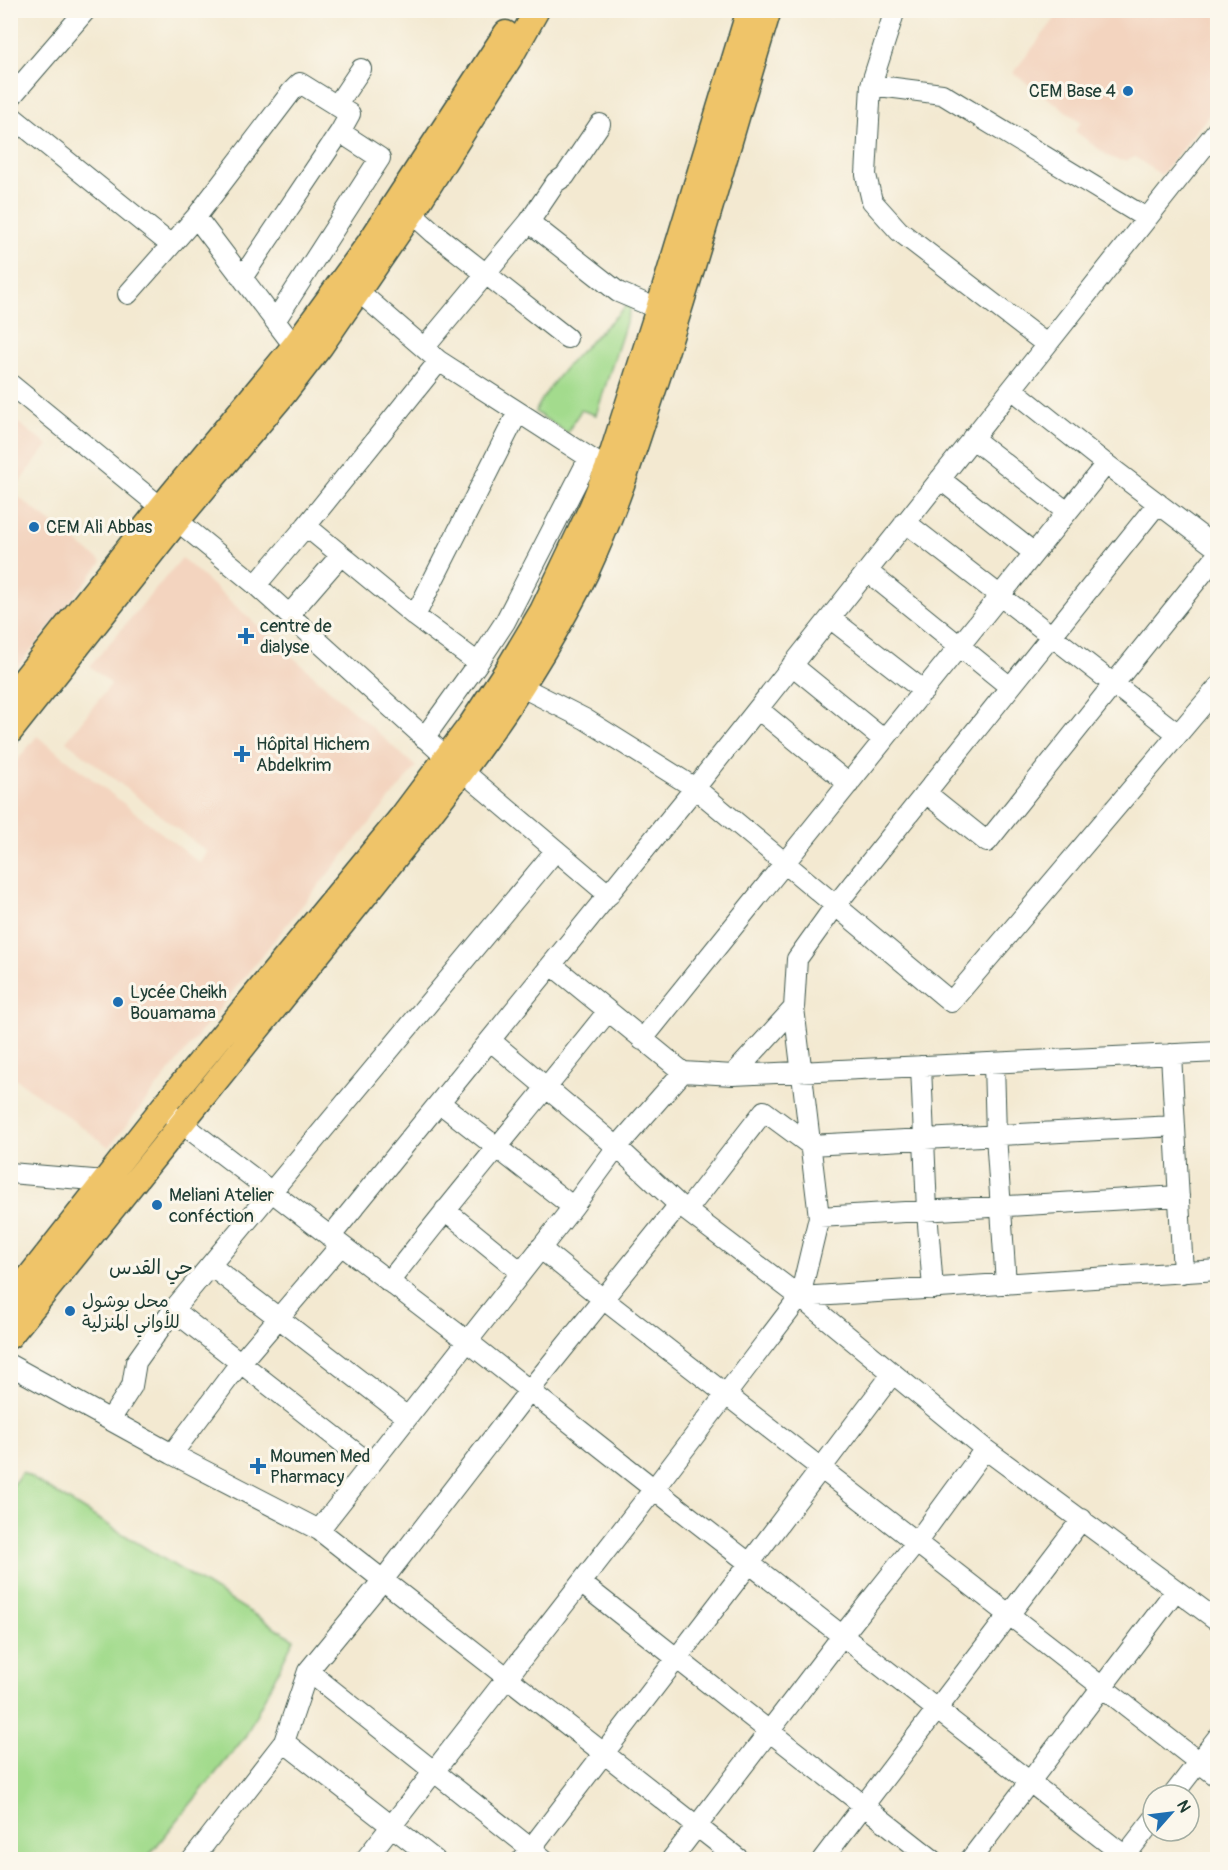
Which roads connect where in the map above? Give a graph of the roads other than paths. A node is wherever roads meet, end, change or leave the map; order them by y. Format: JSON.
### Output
{"nodes":[{"id":1,"x":86,"y":10,"type":"edge"},
{"id":2,"x":519,"y":10,"type":"edge"},
{"id":3,"x":537,"y":10,"type":"edge"},
{"id":4,"x":749,"y":10,"type":"edge"},
{"id":5,"x":769,"y":10,"type":"edge"},
{"id":6,"x":894,"y":10,"type":"edge"},
{"id":7,"x":361,"y":69,"type":"dead end"},
{"id":8,"x":871,"y":85,"type":"junction"},
{"id":9,"x":10,"y":98,"type":"edge"},
{"id":10,"x":337,"y":105,"type":"junction"},
{"id":11,"x":10,"y":115,"type":"edge"},
{"id":12,"x":600,"y":124,"type":"dead end"},
{"id":13,"x":1218,"y":129,"type":"edge"},
{"id":14,"x":340,"y":132,"type":"junction"},
{"id":15,"x":412,"y":213,"type":"junction"},
{"id":16,"x":196,"y":217,"type":"junction"},
{"id":17,"x":1146,"y":218,"type":"junction"},
{"id":18,"x":529,"y":222,"type":"junction"},
{"id":19,"x":171,"y":245,"type":"junction"},
{"id":20,"x":485,"y":273,"type":"junction"},
{"id":21,"x":242,"y":278,"type":"junction"},
{"id":22,"x":358,"y":291,"type":"junction"},
{"id":23,"x":128,"y":294,"type":"dead end"},
{"id":24,"x":658,"y":309,"type":"junction"},
{"id":25,"x":275,"y":321,"type":"junction"},
{"id":26,"x":567,"y":338,"type":"dead end"},
{"id":27,"x":1046,"y":345,"type":"junction"},
{"id":28,"x":294,"y":346,"type":"junction"},
{"id":29,"x":432,"y":354,"type":"junction"},
{"id":30,"x":10,"y":384,"type":"edge"},
{"id":31,"x":1012,"y":389,"type":"junction"},
{"id":32,"x":518,"y":412,"type":"junction"},
{"id":33,"x":972,"y":438,"type":"junction"},
{"id":34,"x":1106,"y":464,"type":"junction"},
{"id":35,"x":607,"y":469,"type":"junction"},
{"id":36,"x":940,"y":479,"type":"junction"},
{"id":37,"x":1158,"y":503,"type":"junction"},
{"id":38,"x":1067,"y":512,"type":"junction"},
{"id":39,"x":169,"y":513,"type":"junction"},
{"id":40,"x":905,"y":522,"type":"junction"},
{"id":41,"x":306,"y":526,"type":"junction"},
{"id":42,"x":1218,"y":549,"type":"edge"},
{"id":43,"x":1034,"y":553,"type":"junction"},
{"id":44,"x":1218,"y":554,"type":"edge"},
{"id":45,"x":341,"y":555,"type":"junction"},
{"id":46,"x":867,"y":571,"type":"junction"},
{"id":47,"x":256,"y":585,"type":"junction"},
{"id":48,"x":999,"y":597,"type":"junction"},
{"id":49,"x":289,"y":615,"type":"junction"},
{"id":50,"x":415,"y":616,"type":"junction"},
{"id":51,"x":830,"y":618,"type":"junction"},
{"id":52,"x":1051,"y":636,"type":"junction"},
{"id":53,"x":959,"y":646,"type":"junction"},
{"id":54,"x":478,"y":663,"type":"junction"},
{"id":55,"x":792,"y":665,"type":"junction"},
{"id":56,"x":1113,"y":684,"type":"junction"},
{"id":57,"x":522,"y":687,"type":"junction"},
{"id":58,"x":1010,"y":687,"type":"junction"},
{"id":59,"x":1218,"y":687,"type":"edge"},
{"id":60,"x":924,"y":691,"type":"junction"},
{"id":61,"x":10,"y":697,"type":"edge"},
{"id":62,"x":758,"y":709,"type":"junction"},
{"id":63,"x":10,"y":732,"type":"edge"},
{"id":64,"x":1178,"y":734,"type":"junction"},
{"id":65,"x":424,"y":738,"type":"junction"},
{"id":66,"x":884,"y":740,"type":"junction"},
{"id":67,"x":454,"y":764,"type":"junction"},
{"id":68,"x":849,"y":784,"type":"junction"},
{"id":69,"x":695,"y":788,"type":"junction"},
{"id":70,"x":926,"y":793,"type":"junction"},
{"id":71,"x":556,"y":850,"type":"junction"},
{"id":72,"x":785,"y":864,"type":"junction"},
{"id":73,"x":609,"y":895,"type":"junction"},
{"id":74,"x":835,"y":906,"type":"junction"},
{"id":75,"x":552,"y":965,"type":"junction"},
{"id":76,"x":794,"y":1008,"type":"junction"},
{"id":77,"x":608,"y":1011,"type":"junction"},
{"id":78,"x":642,"y":1040,"type":"junction"},
{"id":79,"x":491,"y":1041,"type":"junction"},
{"id":80,"x":1218,"y":1052,"type":"edge"},
{"id":81,"x":1171,"y":1054,"type":"junction"},
{"id":82,"x":994,"y":1063,"type":"junction"},
{"id":83,"x":921,"y":1066,"type":"junction"},
{"id":84,"x":683,"y":1072,"type":"junction"},
{"id":85,"x":801,"y":1072,"type":"junction"},
{"id":86,"x":733,"y":1075,"type":"junction"},
{"id":87,"x":547,"y":1087,"type":"junction"},
{"id":88,"x":440,"y":1103,"type":"junction"},
{"id":89,"x":162,"y":1108,"type":"junction"},
{"id":90,"x":182,"y":1123,"type":"junction"},
{"id":91,"x":1174,"y":1126,"type":"junction"},
{"id":92,"x":996,"y":1136,"type":"junction"},
{"id":93,"x":925,"y":1139,"type":"junction"},
{"id":94,"x":810,"y":1145,"type":"junction"},
{"id":95,"x":617,"y":1147,"type":"junction"},
{"id":96,"x":496,"y":1148,"type":"junction"},
{"id":97,"x":10,"y":1173,"type":"edge"},
{"id":98,"x":105,"y":1181,"type":"junction"},
{"id":99,"x":272,"y":1192,"type":"junction"},
{"id":100,"x":1179,"y":1196,"type":"junction"},
{"id":101,"x":1000,"y":1206,"type":"junction"},
{"id":102,"x":573,"y":1207,"type":"junction"},
{"id":103,"x":683,"y":1208,"type":"junction"},
{"id":104,"x":444,"y":1210,"type":"junction"},
{"id":105,"x":927,"y":1211,"type":"junction"},
{"id":106,"x":819,"y":1217,"type":"junction"},
{"id":107,"x":336,"y":1241,"type":"junction"},
{"id":108,"x":540,"y":1248,"type":"junction"},
{"id":109,"x":211,"y":1266,"type":"junction"},
{"id":110,"x":1218,"y":1270,"type":"edge"},
{"id":111,"x":521,"y":1272,"type":"junction"},
{"id":112,"x":1183,"y":1273,"type":"junction"},
{"id":113,"x":389,"y":1282,"type":"junction"},
{"id":114,"x":1006,"y":1284,"type":"junction"},
{"id":115,"x":933,"y":1289,"type":"junction"},
{"id":116,"x":800,"y":1297,"type":"junction"},
{"id":117,"x":603,"y":1299,"type":"junction"},
{"id":118,"x":10,"y":1301,"type":"edge"},
{"id":119,"x":172,"y":1310,"type":"junction"},
{"id":120,"x":279,"y":1318,"type":"junction"},
{"id":121,"x":10,"y":1336,"type":"edge"},
{"id":122,"x":466,"y":1341,"type":"junction"},
{"id":123,"x":240,"y":1363,"type":"junction"},
{"id":124,"x":10,"y":1365,"type":"edge"},
{"id":125,"x":893,"y":1373,"type":"junction"},
{"id":126,"x":529,"y":1391,"type":"junction"},
{"id":127,"x":726,"y":1395,"type":"junction"},
{"id":128,"x":407,"y":1417,"type":"junction"},
{"id":129,"x":110,"y":1419,"type":"junction"},
{"id":130,"x":985,"y":1449,"type":"junction"},
{"id":131,"x":172,"y":1454,"type":"junction"},
{"id":132,"x":370,"y":1464,"type":"junction"},
{"id":133,"x":821,"y":1468,"type":"junction"},
{"id":134,"x":654,"y":1490,"type":"junction"},
{"id":135,"x":1082,"y":1519,"type":"junction"},
{"id":136,"x":319,"y":1530,"type":"junction"},
{"id":137,"x":916,"y":1542,"type":"junction"},
{"id":138,"x":749,"y":1564,"type":"junction"},
{"id":139,"x":383,"y":1580,"type":"junction"},
{"id":140,"x":581,"y":1583,"type":"junction"},
{"id":141,"x":1176,"y":1590,"type":"junction"},
{"id":142,"x":1009,"y":1615,"type":"junction"},
{"id":143,"x":1218,"y":1621,"type":"edge"},
{"id":144,"x":842,"y":1636,"type":"junction"},
{"id":145,"x":676,"y":1658,"type":"junction"},
{"id":146,"x":308,"y":1671,"type":"junction"},
{"id":147,"x":506,"y":1678,"type":"junction"},
{"id":148,"x":1102,"y":1687,"type":"junction"},
{"id":149,"x":936,"y":1710,"type":"junction"},
{"id":150,"x":769,"y":1731,"type":"junction"},
{"id":151,"x":1218,"y":1737,"type":"edge"},
{"id":152,"x":284,"y":1742,"type":"junction"},
{"id":153,"x":603,"y":1753,"type":"junction"},
{"id":154,"x":1198,"y":1762,"type":"junction"},
{"id":155,"x":433,"y":1772,"type":"junction"},
{"id":156,"x":1218,"y":1777,"type":"edge"},
{"id":157,"x":1029,"y":1782,"type":"junction"},
{"id":158,"x":1182,"y":1783,"type":"edge"},
{"id":159,"x":864,"y":1805,"type":"junction"},
{"id":160,"x":392,"y":1825,"type":"junction"},
{"id":161,"x":697,"y":1826,"type":"junction"},
{"id":162,"x":1141,"y":1836,"type":"edge"},
{"id":163,"x":533,"y":1856,"type":"edge"},
{"id":164,"x":368,"y":1858,"type":"edge"},
{"id":165,"x":1125,"y":1858,"type":"edge"},
{"id":166,"x":192,"y":1860,"type":"edge"},
{"id":167,"x":435,"y":1860,"type":"edge"},
{"id":168,"x":671,"y":1860,"type":"edge"},
{"id":169,"x":740,"y":1860,"type":"edge"},
{"id":170,"x":822,"y":1860,"type":"edge"},
{"id":171,"x":933,"y":1860,"type":"edge"},
{"id":172,"x":970,"y":1860,"type":"edge"}],
"edges":[{"from":1,"to":9,"type":"street"},
{"from":2,"to":28,"type":"main road"},
{"from":3,"to":15,"type":"main road"},
{"from":4,"to":24,"type":"main road"},
{"from":5,"to":35,"type":"main road"},
{"from":6,"to":8,"type":"street"},
{"from":7,"to":10,"type":"street"},
{"from":8,"to":17,"type":"street"},
{"from":8,"to":27,"type":"street"},
{"from":10,"to":14,"type":"street"},
{"from":10,"to":16,"type":"street"},
{"from":11,"to":19,"type":"street"},
{"from":12,"to":18,"type":"street"},
{"from":13,"to":17,"type":"street"},
{"from":14,"to":21,"type":"street"},
{"from":14,"to":25,"type":"street"},
{"from":15,"to":20,"type":"street"},
{"from":15,"to":22,"type":"main road"},
{"from":16,"to":19,"type":"street"},
{"from":16,"to":21,"type":"street"},
{"from":17,"to":27,"type":"street"},
{"from":18,"to":20,"type":"street"},
{"from":18,"to":24,"type":"street"},
{"from":19,"to":23,"type":"street"},
{"from":20,"to":26,"type":"street"},
{"from":20,"to":29,"type":"street"},
{"from":21,"to":25,"type":"street"},
{"from":22,"to":29,"type":"street"},
{"from":22,"to":39,"type":"main road"},
{"from":24,"to":35,"type":"main road"},
{"from":25,"to":28,"type":"street"},
{"from":27,"to":31,"type":"street"},
{"from":28,"to":39,"type":"main road"},
{"from":29,"to":32,"type":"street"},
{"from":29,"to":41,"type":"street"},
{"from":30,"to":39,"type":"street"},
{"from":31,"to":33,"type":"street"},
{"from":31,"to":34,"type":"street"},
{"from":32,"to":35,"type":"street"},
{"from":32,"to":50,"type":"street"},
{"from":33,"to":36,"type":"street"},
{"from":33,"to":38,"type":"street"},
{"from":34,"to":37,"type":"street"},
{"from":34,"to":38,"type":"street"},
{"from":35,"to":54,"type":"street"},
{"from":35,"to":57,"type":"main road"},
{"from":35,"to":67,"type":"main road"},
{"from":36,"to":40,"type":"street"},
{"from":36,"to":43,"type":"street"},
{"from":37,"to":42,"type":"street"},
{"from":37,"to":52,"type":"street"},
{"from":38,"to":43,"type":"street"},
{"from":39,"to":47,"type":"street"},
{"from":39,"to":61,"type":"main road"},
{"from":39,"to":63,"type":"main road"},
{"from":40,"to":46,"type":"street"},
{"from":40,"to":48,"type":"street"},
{"from":41,"to":45,"type":"street"},
{"from":41,"to":47,"type":"street"},
{"from":43,"to":48,"type":"street"},
{"from":44,"to":56,"type":"street"},
{"from":45,"to":49,"type":"street"},
{"from":45,"to":50,"type":"street"},
{"from":46,"to":51,"type":"street"},
{"from":46,"to":53,"type":"street"},
{"from":47,"to":49,"type":"street"},
{"from":48,"to":52,"type":"street"},
{"from":48,"to":53,"type":"street"},
{"from":49,"to":65,"type":"street"},
{"from":50,"to":54,"type":"street"},
{"from":51,"to":55,"type":"street"},
{"from":51,"to":60,"type":"street"},
{"from":52,"to":56,"type":"street"},
{"from":52,"to":58,"type":"street"},
{"from":53,"to":58,"type":"street"},
{"from":53,"to":60,"type":"street"},
{"from":54,"to":65,"type":"street"},
{"from":55,"to":62,"type":"street"},
{"from":55,"to":66,"type":"street"},
{"from":56,"to":64,"type":"street"},
{"from":56,"to":70,"type":"street"},
{"from":57,"to":67,"type":"main road"},
{"from":57,"to":69,"type":"street"},
{"from":58,"to":70,"type":"street"},
{"from":59,"to":64,"type":"street"},
{"from":60,"to":66,"type":"street"},
{"from":62,"to":68,"type":"street"},
{"from":62,"to":69,"type":"street"},
{"from":64,"to":74,"type":"street"},
{"from":65,"to":67,"type":"street"},
{"from":66,"to":68,"type":"street"},
{"from":67,"to":71,"type":"street"},
{"from":67,"to":89,"type":"main road"},
{"from":67,"to":90,"type":"main road"},
{"from":68,"to":72,"type":"street"},
{"from":69,"to":72,"type":"street"},
{"from":69,"to":73,"type":"street"},
{"from":70,"to":74,"type":"street"},
{"from":71,"to":73,"type":"street"},
{"from":71,"to":99,"type":"street"},
{"from":72,"to":74,"type":"street"},
{"from":72,"to":78,"type":"street"},
{"from":73,"to":75,"type":"street"},
{"from":74,"to":76,"type":"street"},
{"from":75,"to":77,"type":"street"},
{"from":75,"to":79,"type":"street"},
{"from":76,"to":85,"type":"street"},
{"from":76,"to":86,"type":"street"},
{"from":77,"to":78,"type":"street"},
{"from":77,"to":87,"type":"street"},
{"from":78,"to":84,"type":"street"},
{"from":79,"to":87,"type":"street"},
{"from":79,"to":88,"type":"street"},
{"from":80,"to":81,"type":"street"},
{"from":81,"to":82,"type":"street"},
{"from":81,"to":91,"type":"street"},
{"from":82,"to":83,"type":"street"},
{"from":82,"to":92,"type":"street"},
{"from":83,"to":85,"type":"street"},
{"from":83,"to":93,"type":"street"},
{"from":84,"to":86,"type":"street"},
{"from":84,"to":95,"type":"street"},
{"from":85,"to":86,"type":"street"},
{"from":85,"to":94,"type":"street"},
{"from":87,"to":95,"type":"street"},
{"from":87,"to":96,"type":"street"},
{"from":88,"to":96,"type":"street"},
{"from":88,"to":107,"type":"street"},
{"from":89,"to":90,"type":"street"},
{"from":89,"to":98,"type":"main road"},
{"from":90,"to":99,"type":"street"},
{"from":90,"to":121,"type":"main road"},
{"from":91,"to":92,"type":"street"},
{"from":91,"to":100,"type":"street"},
{"from":92,"to":93,"type":"street"},
{"from":92,"to":101,"type":"street"},
{"from":93,"to":94,"type":"street"},
{"from":93,"to":105,"type":"street"},
{"from":94,"to":103,"type":"street"},
{"from":94,"to":106,"type":"street"},
{"from":95,"to":102,"type":"street"},
{"from":95,"to":103,"type":"street"},
{"from":96,"to":102,"type":"street"},
{"from":96,"to":104,"type":"street"},
{"from":97,"to":98,"type":"street"},
{"from":98,"to":118,"type":"main road"},
{"from":99,"to":107,"type":"street"},
{"from":99,"to":109,"type":"street"},
{"from":100,"to":101,"type":"street"},
{"from":100,"to":112,"type":"street"},
{"from":101,"to":105,"type":"street"},
{"from":101,"to":114,"type":"street"},
{"from":102,"to":108,"type":"street"},
{"from":103,"to":116,"type":"street"},
{"from":103,"to":117,"type":"street"},
{"from":104,"to":111,"type":"street"},
{"from":104,"to":113,"type":"street"},
{"from":105,"to":106,"type":"street"},
{"from":105,"to":115,"type":"street"},
{"from":106,"to":116,"type":"street"},
{"from":107,"to":113,"type":"street"},
{"from":107,"to":120,"type":"street"},
{"from":108,"to":111,"type":"street"},
{"from":108,"to":117,"type":"street"},
{"from":109,"to":119,"type":"street"},
{"from":109,"to":120,"type":"street"},
{"from":110,"to":112,"type":"street"},
{"from":111,"to":122,"type":"street"},
{"from":112,"to":114,"type":"street"},
{"from":113,"to":122,"type":"street"},
{"from":114,"to":115,"type":"street"},
{"from":115,"to":116,"type":"street"},
{"from":116,"to":125,"type":"street"},
{"from":116,"to":127,"type":"street"},
{"from":117,"to":126,"type":"street"},
{"from":117,"to":127,"type":"street"},
{"from":119,"to":123,"type":"street"},
{"from":119,"to":129,"type":"street"},
{"from":120,"to":123,"type":"street"},
{"from":120,"to":128,"type":"street"},
{"from":122,"to":126,"type":"street"},
{"from":122,"to":128,"type":"street"},
{"from":123,"to":131,"type":"street"},
{"from":123,"to":132,"type":"street"},
{"from":124,"to":129,"type":"street"},
{"from":125,"to":130,"type":"street"},
{"from":125,"to":133,"type":"street"},
{"from":126,"to":134,"type":"street"},
{"from":126,"to":139,"type":"street"},
{"from":127,"to":133,"type":"street"},
{"from":127,"to":134,"type":"street"},
{"from":128,"to":132,"type":"street"},
{"from":129,"to":131,"type":"street"},
{"from":130,"to":135,"type":"street"},
{"from":130,"to":137,"type":"street"},
{"from":131,"to":136,"type":"street"},
{"from":132,"to":136,"type":"street"},
{"from":133,"to":137,"type":"street"},
{"from":133,"to":138,"type":"street"},
{"from":134,"to":138,"type":"street"},
{"from":134,"to":140,"type":"street"},
{"from":135,"to":141,"type":"street"},
{"from":135,"to":142,"type":"street"},
{"from":136,"to":139,"type":"street"},
{"from":137,"to":142,"type":"street"},
{"from":137,"to":144,"type":"street"},
{"from":138,"to":144,"type":"street"},
{"from":138,"to":145,"type":"street"},
{"from":139,"to":146,"type":"street"},
{"from":139,"to":147,"type":"street"},
{"from":140,"to":145,"type":"street"},
{"from":140,"to":147,"type":"street"},
{"from":141,"to":143,"type":"street"},
{"from":141,"to":148,"type":"street"},
{"from":142,"to":148,"type":"street"},
{"from":142,"to":149,"type":"street"},
{"from":144,"to":149,"type":"street"},
{"from":144,"to":150,"type":"street"},
{"from":145,"to":150,"type":"street"},
{"from":145,"to":153,"type":"street"},
{"from":146,"to":152,"type":"street"},
{"from":146,"to":155,"type":"street"},
{"from":147,"to":153,"type":"street"},
{"from":147,"to":155,"type":"street"},
{"from":148,"to":154,"type":"street"},
{"from":148,"to":157,"type":"street"},
{"from":149,"to":157,"type":"street"},
{"from":149,"to":159,"type":"street"},
{"from":150,"to":159,"type":"street"},
{"from":150,"to":161,"type":"street"},
{"from":151,"to":154,"type":"street"},
{"from":152,"to":160,"type":"street"},
{"from":152,"to":166,"type":"street"},
{"from":153,"to":161,"type":"street"},
{"from":153,"to":163,"type":"street"},
{"from":154,"to":156,"type":"street"},
{"from":154,"to":158,"type":"street"},
{"from":155,"to":160,"type":"street"},
{"from":155,"to":163,"type":"street"},
{"from":157,"to":165,"type":"street"},
{"from":157,"to":172,"type":"street"},
{"from":159,"to":170,"type":"street"},
{"from":159,"to":171,"type":"street"},
{"from":160,"to":164,"type":"street"},
{"from":160,"to":167,"type":"street"},
{"from":161,"to":168,"type":"street"},
{"from":161,"to":169,"type":"street"},
{"from":162,"to":165,"type":"street"}]}
